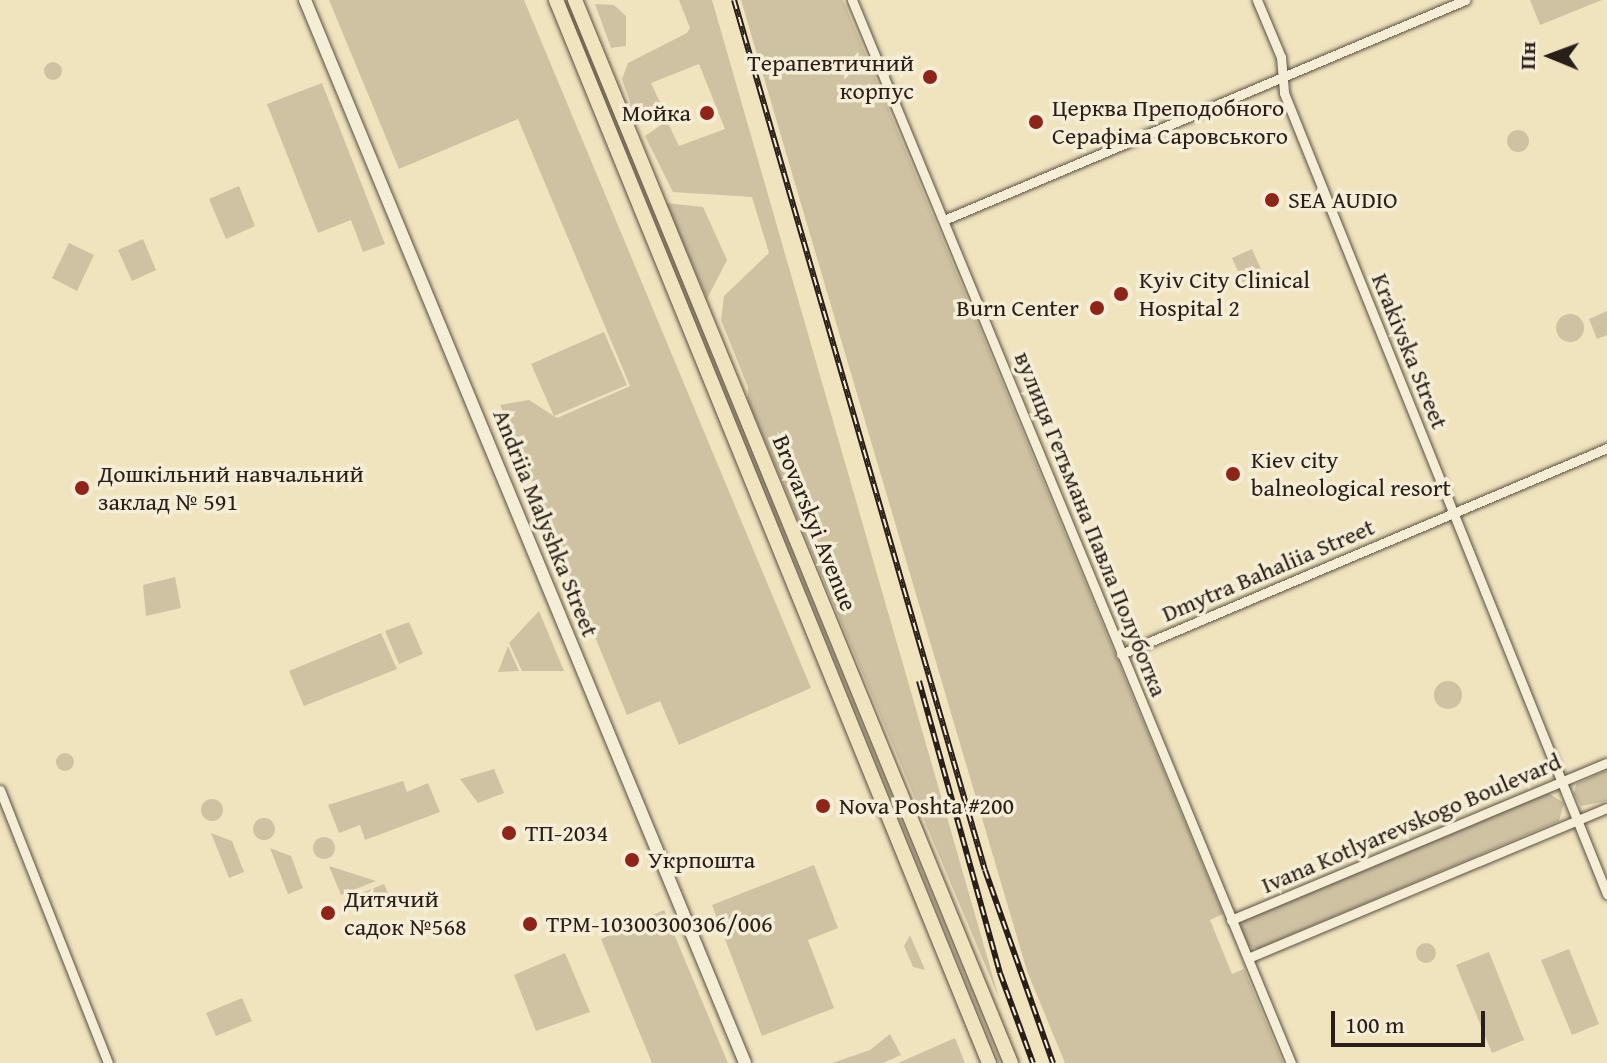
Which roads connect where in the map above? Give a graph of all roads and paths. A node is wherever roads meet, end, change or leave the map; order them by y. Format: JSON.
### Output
{"nodes":[{"id":1,"x":305,"y":0,"type":"edge"},
{"id":2,"x":556,"y":0,"type":"edge"},
{"id":3,"x":575,"y":0,"type":"edge"},
{"id":4,"x":852,"y":0,"type":"edge"},
{"id":5,"x":1257,"y":0,"type":"edge"},
{"id":6,"x":1465,"y":0,"type":"edge"},
{"id":7,"x":1284,"y":76,"type":"junction"},
{"id":8,"x":944,"y":220,"type":"junction"},
{"id":9,"x":1607,"y":448,"type":"edge"},
{"id":10,"x":1456,"y":512,"type":"junction"},
{"id":11,"x":1121,"y":654,"type":"junction"},
{"id":12,"x":1607,"y":763,"type":"edge"},
{"id":13,"x":1561,"y":782,"type":"junction"},
{"id":14,"x":0,"y":790,"type":"edge"},
{"id":15,"x":1607,"y":808,"type":"edge"},
{"id":16,"x":1577,"y":821,"type":"junction"},
{"id":17,"x":1607,"y":894,"type":"edge"},
{"id":18,"x":1231,"y":920,"type":"junction"},
{"id":19,"x":1248,"y":958,"type":"junction"},
{"id":20,"x":108,"y":1063,"type":"edge"},
{"id":21,"x":745,"y":1063,"type":"edge"},
{"id":22,"x":989,"y":1063,"type":"edge"},
{"id":23,"x":1011,"y":1063,"type":"edge"},
{"id":24,"x":1291,"y":1063,"type":"edge"}],
"edges":[{"from":1,"to":21,"type":"street","name":"Andriia Malyshka Street"},
{"from":2,"to":22,"type":"main road","name":"Brovarskyi Avenue"},
{"from":3,"to":23,"type":"main road","name":"Brovarskyi Avenue"},
{"from":4,"to":8,"type":"street","name":"вулиця Гетьмана Павла Полуботка"},
{"from":5,"to":7,"type":"street","name":"Krakivska Street"},
{"from":6,"to":7,"type":"street"},
{"from":7,"to":8,"type":"street"},
{"from":7,"to":10,"type":"street","name":"Krakivska Street"},
{"from":8,"to":11,"type":"street","name":"вулиця Гетьмана Павла Полуботка"},
{"from":9,"to":10,"type":"street","name":"Dmytra Bahaliia Street"},
{"from":10,"to":11,"type":"street","name":"Dmytra Bahaliia Street"},
{"from":10,"to":13,"type":"street","name":"Krakivska Street"},
{"from":11,"to":18,"type":"street","name":"вулиця Гетьмана Павла Полуботка"},
{"from":12,"to":13,"type":"street","name":"Ivana Kotlyarevskogo Boulevard"},
{"from":13,"to":16,"type":"street","name":"Krakivska Street"},
{"from":13,"to":18,"type":"street","name":"Ivana Kotlyarevskogo Boulevard"},
{"from":14,"to":20,"type":"street"},
{"from":15,"to":16,"type":"street"},
{"from":16,"to":17,"type":"street","name":"Krakivska Street"},
{"from":16,"to":19,"type":"street"},
{"from":18,"to":19,"type":"street","name":"вулиця Гетьмана Павла Полуботка"},
{"from":19,"to":24,"type":"street","name":"вулиця Гетьмана Павла Полуботка"}]}
